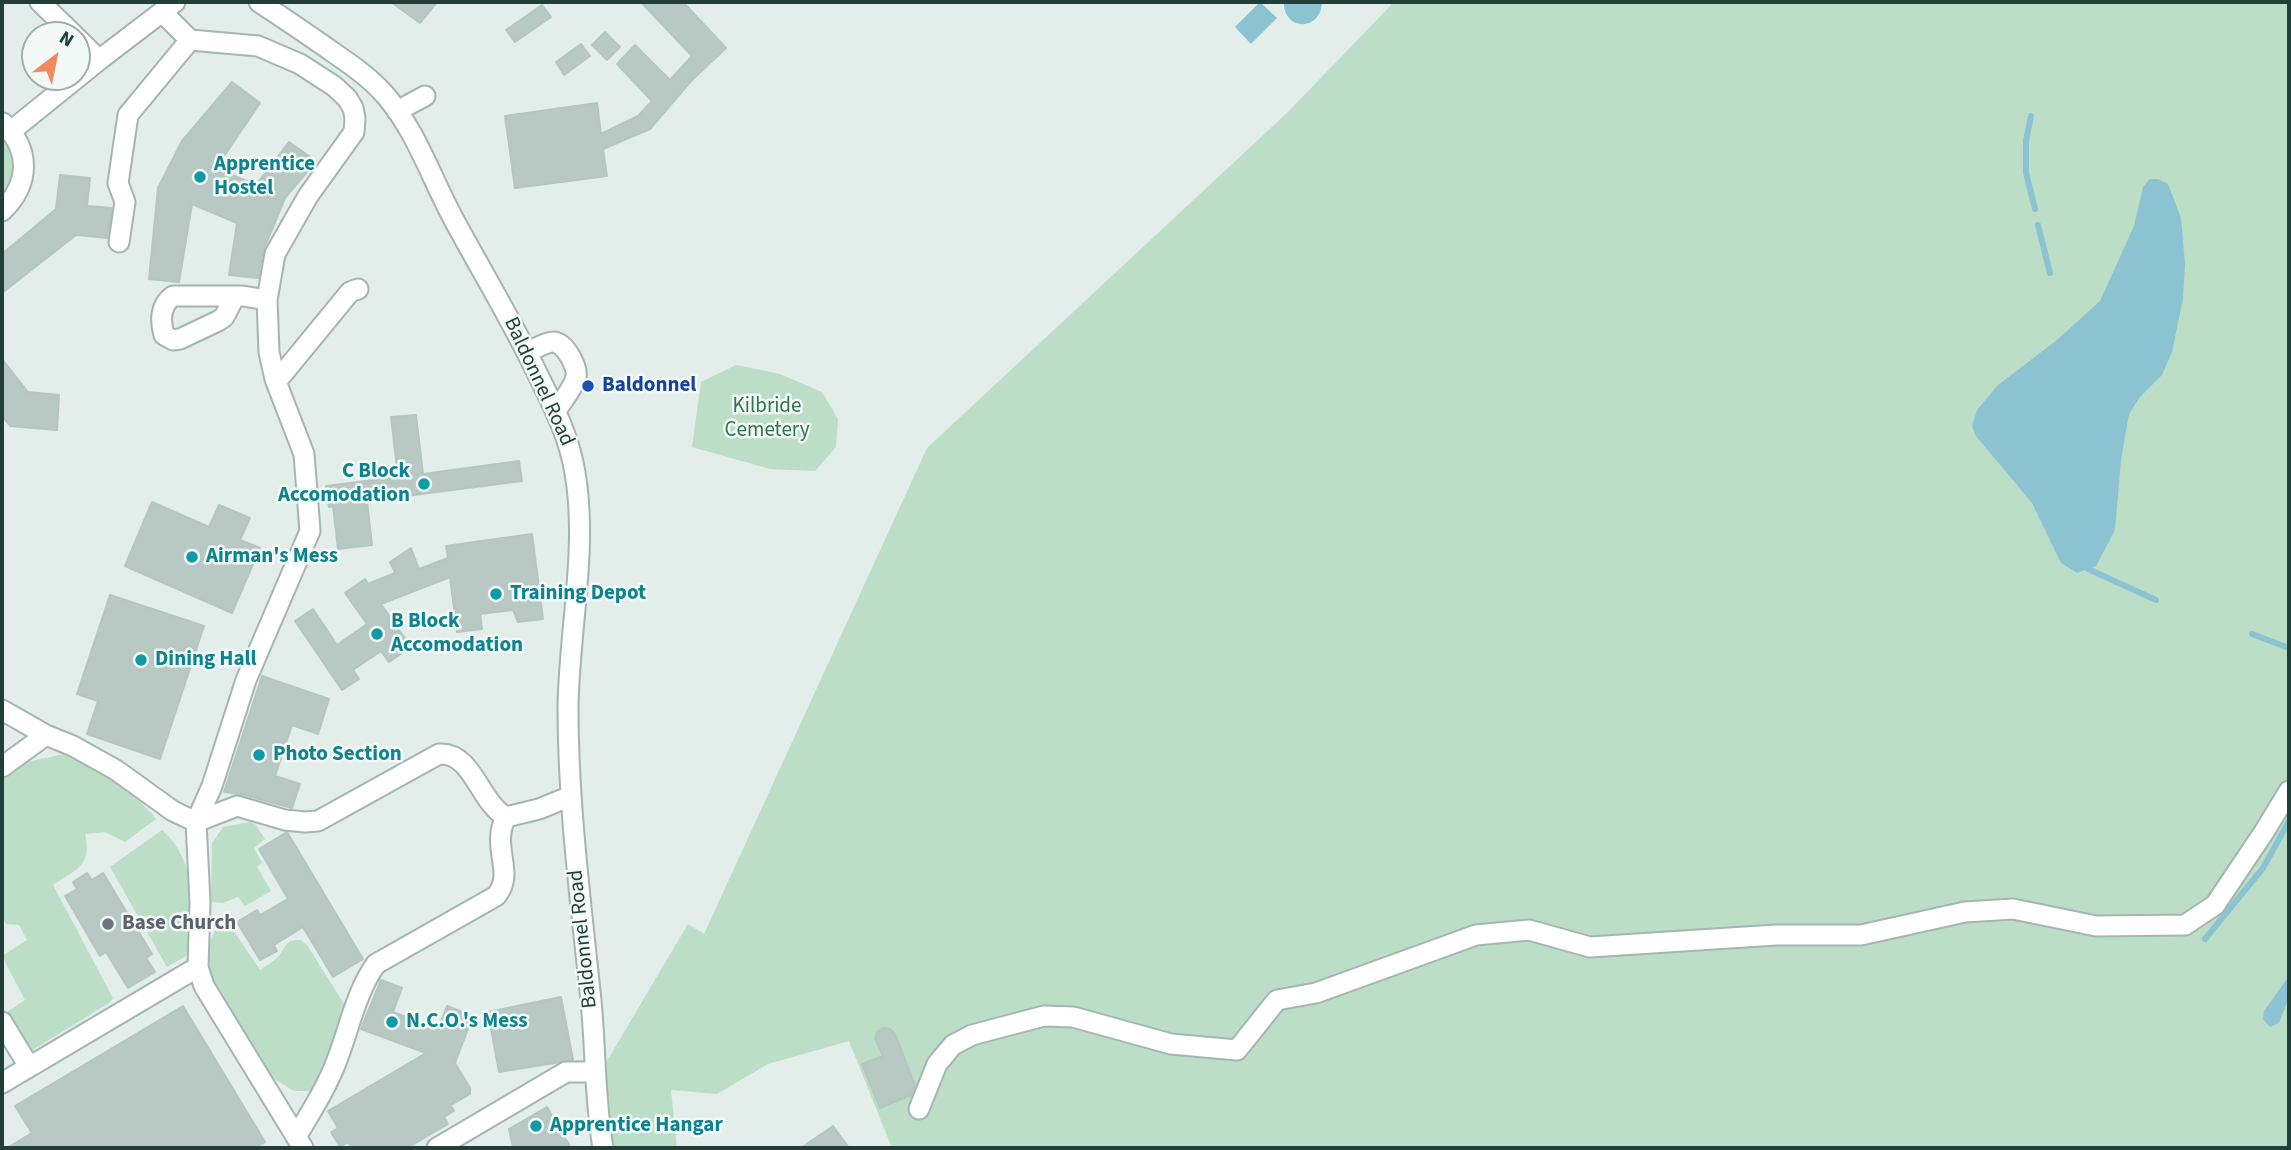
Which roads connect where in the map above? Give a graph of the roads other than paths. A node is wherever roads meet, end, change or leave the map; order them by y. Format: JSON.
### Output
{"nodes":[{"id":1,"x":40,"y":2,"type":"edge"},
{"id":2,"x":259,"y":2,"type":"edge"},
{"id":3,"x":169,"y":7,"type":"edge"},
{"id":4,"x":60,"y":21,"type":"edge"},
{"id":5,"x":190,"y":40,"type":"junction"},
{"id":6,"x":91,"y":52,"type":"edge"},
{"id":7,"x":99,"y":60,"type":"junction"},
{"id":8,"x":425,"y":96,"type":"dead end"},
{"id":9,"x":397,"y":111,"type":"junction"},
{"id":10,"x":6,"y":127,"type":"edge"},
{"id":11,"x":2,"y":211,"type":"edge"},
{"id":12,"x":119,"y":242,"type":"dead end"},
{"id":13,"x":358,"y":289,"type":"dead end"},
{"id":14,"x":234,"y":298,"type":"dead end"},
{"id":15,"x":267,"y":300,"type":"junction"},
{"id":16,"x":527,"y":352,"type":"junction"},
{"id":17,"x":275,"y":379,"type":"junction"},
{"id":18,"x":556,"y":411,"type":"junction"},
{"id":19,"x":2,"y":710,"type":"edge"},
{"id":20,"x":47,"y":735,"type":"junction"},
{"id":21,"x":2,"y":767,"type":"edge"},
{"id":22,"x":2289,"y":791,"type":"edge"},
{"id":23,"x":571,"y":796,"type":"junction"},
{"id":24,"x":506,"y":817,"type":"junction"},
{"id":25,"x":196,"y":822,"type":"junction"},
{"id":26,"x":198,"y":967,"type":"junction"},
{"id":27,"x":2,"y":1022,"type":"edge"},
{"id":28,"x":28,"y":1065,"type":"junction"},
{"id":29,"x":595,"y":1072,"type":"junction"},
{"id":30,"x":2,"y":1083,"type":"edge"},
{"id":31,"x":919,"y":1110,"type":"dead end"},
{"id":32,"x":300,"y":1142,"type":"edge"},
{"id":33,"x":437,"y":1148,"type":"edge"},
{"id":34,"x":603,"y":1148,"type":"edge"}],
"edges":[{"from":1,"to":4,"type":"street"},
{"from":2,"to":9,"type":"street","name":"Baldonnel Road"},
{"from":3,"to":5,"type":"street"},
{"from":3,"to":7,"type":"street"},
{"from":5,"to":12,"type":"street"},
{"from":5,"to":15,"type":"street"},
{"from":6,"to":7,"type":"street"},
{"from":7,"to":10,"type":"street"},
{"from":8,"to":9,"type":"street"},
{"from":9,"to":16,"type":"street","name":"Baldonnel Road"},
{"from":10,"to":11,"type":"street"},
{"from":13,"to":17,"type":"street"},
{"from":14,"to":15,"type":"street"},
{"from":15,"to":17,"type":"street"},
{"from":16,"to":18,"type":"street","name":"Baldonnel Road"},
{"from":16,"to":18,"type":"street"},
{"from":17,"to":25,"type":"street"},
{"from":18,"to":23,"type":"street","name":"Baldonnel Road"},
{"from":19,"to":20,"type":"street"},
{"from":20,"to":21,"type":"street"},
{"from":20,"to":25,"type":"street"},
{"from":22,"to":31,"type":"street"},
{"from":23,"to":24,"type":"street"},
{"from":23,"to":29,"type":"street","name":"Baldonnel Road"},
{"from":24,"to":25,"type":"street"},
{"from":24,"to":32,"type":"street"},
{"from":25,"to":26,"type":"street"},
{"from":26,"to":28,"type":"street"},
{"from":26,"to":32,"type":"street"},
{"from":27,"to":28,"type":"street"},
{"from":28,"to":30,"type":"street"},
{"from":29,"to":33,"type":"street"},
{"from":29,"to":34,"type":"street","name":"Baldonnel Road"}]}
